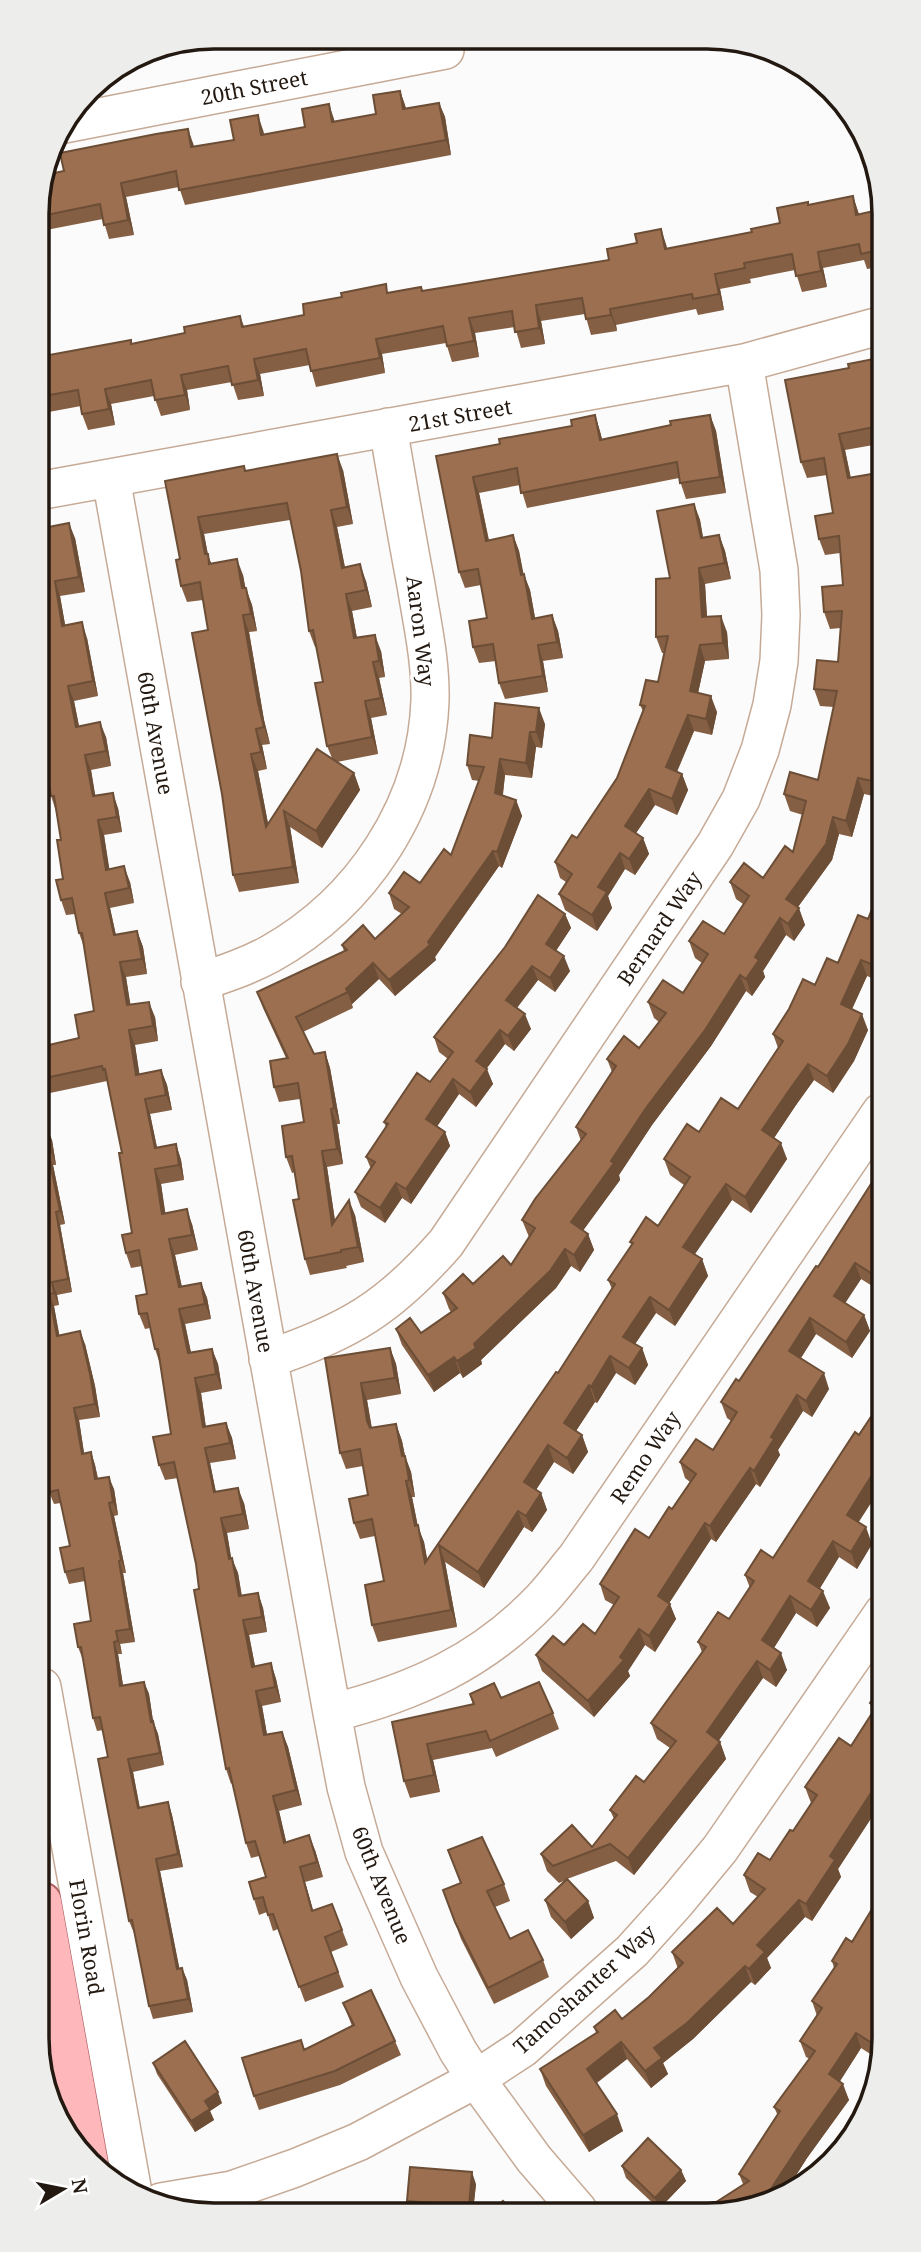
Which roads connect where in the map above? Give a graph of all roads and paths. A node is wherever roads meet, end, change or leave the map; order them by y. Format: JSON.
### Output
{"nodes":[{"id":1,"x":445,"y":50,"type":"dead end"},
{"id":2,"x":77,"y":121,"type":"edge"},
{"id":3,"x":872,"y":328,"type":"edge"},
{"id":4,"x":744,"y":363,"type":"junction"},
{"id":5,"x":388,"y":428,"type":"junction"},
{"id":6,"x":111,"y":478,"type":"junction"},
{"id":7,"x":49,"y":489,"type":"edge"},
{"id":8,"x":201,"y":982,"type":"junction"},
{"id":9,"x":872,"y":1125,"type":"edge"},
{"id":10,"x":268,"y":1359,"type":"junction"},
{"id":11,"x":872,"y":1629,"type":"edge"},
{"id":12,"x":332,"y":1713,"type":"junction"},
{"id":13,"x":49,"y":1723,"type":"edge"},
{"id":14,"x":49,"y":1941,"type":"edge"},
{"id":15,"x":476,"y":2079,"type":"junction"},
{"id":16,"x":85,"y":2141,"type":"edge"},
{"id":17,"x":153,"y":2191,"type":"edge"},
{"id":18,"x":180,"y":2200,"type":"edge"},
{"id":19,"x":238,"y":2201,"type":"edge"},
{"id":20,"x":572,"y":2203,"type":"edge"}],
"edges":[{"from":1,"to":2,"type":"street","name":"20th Street"},
{"from":3,"to":4,"type":"street","name":"21st Street"},
{"from":4,"to":5,"type":"street","name":"21st Street"},
{"from":4,"to":10,"type":"street","name":"Bernard Way"},
{"from":5,"to":6,"type":"street","name":"21st Street"},
{"from":5,"to":8,"type":"street","name":"Aaron Way"},
{"from":6,"to":7,"type":"street","name":"21st Street"},
{"from":6,"to":8,"type":"street","name":"60th Avenue"},
{"from":8,"to":10,"type":"street","name":"60th Avenue"},
{"from":9,"to":12,"type":"street","name":"Remo Way"},
{"from":10,"to":12,"type":"street","name":"60th Avenue"},
{"from":11,"to":15,"type":"street","name":"Tamoshanter Way"},
{"from":12,"to":15,"type":"street","name":"60th Avenue"},
{"from":13,"to":17,"type":"street","name":"Florin Road"},
{"from":14,"to":16,"type":"main road","name":"Florin Road"},
{"from":15,"to":19,"type":"street","name":"Tamoshanter Way"},
{"from":15,"to":20,"type":"street","name":"60th Avenue"},
{"from":18,"to":19,"type":"street","name":"Tamoshanter Way"}]}
